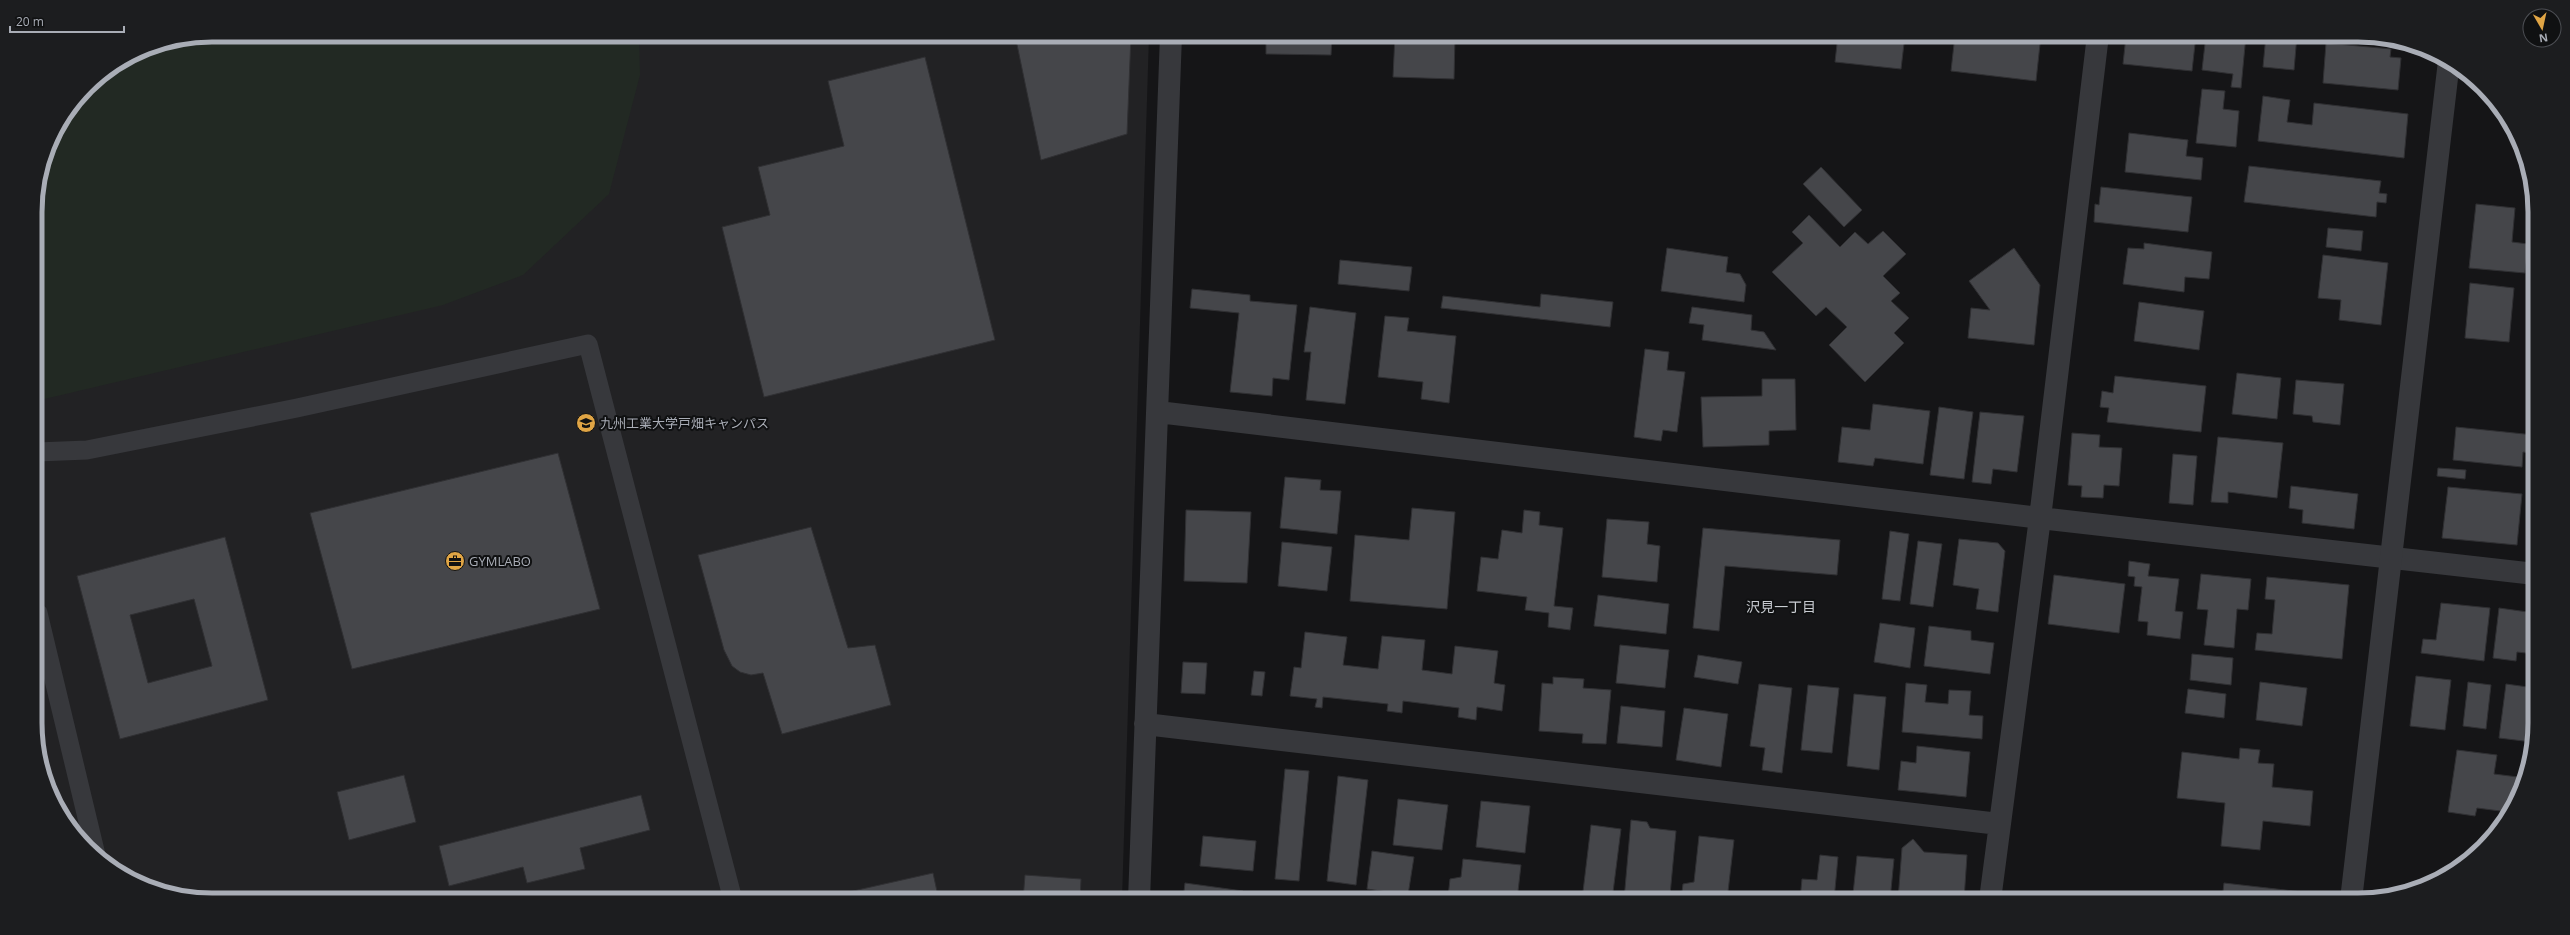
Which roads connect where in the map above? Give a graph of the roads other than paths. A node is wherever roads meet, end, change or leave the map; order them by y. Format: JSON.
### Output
{"nodes":[{"id":1,"x":1171,"y":42,"type":"edge"},
{"id":2,"x":2097,"y":42,"type":"edge"},
{"id":3,"x":2448,"y":68,"type":"edge"},
{"id":4,"x":1158,"y":412,"type":"junction"},
{"id":5,"x":42,"y":452,"type":"edge"},
{"id":6,"x":2040,"y":518,"type":"junction"},
{"id":7,"x":2389,"y":558,"type":"junction"},
{"id":8,"x":2528,"y":573,"type":"edge"},
{"id":9,"x":42,"y":630,"type":"edge"},
{"id":10,"x":1145,"y":724,"type":"junction"},
{"id":11,"x":1999,"y":824,"type":"junction"},
{"id":12,"x":93,"y":844,"type":"edge"},
{"id":13,"x":731,"y":893,"type":"edge"},
{"id":14,"x":1138,"y":893,"type":"edge"},
{"id":15,"x":1991,"y":893,"type":"edge"},
{"id":16,"x":2352,"y":893,"type":"edge"}],
"edges":[{"from":1,"to":4,"type":"street"},
{"from":2,"to":6,"type":"street"},
{"from":3,"to":7,"type":"street"},
{"from":4,"to":6,"type":"street"},
{"from":4,"to":10,"type":"street"},
{"from":5,"to":13,"type":"lane"},
{"from":6,"to":7,"type":"street"},
{"from":6,"to":11,"type":"street"},
{"from":7,"to":8,"type":"street"},
{"from":7,"to":16,"type":"street"},
{"from":9,"to":12,"type":"lane"},
{"from":10,"to":11,"type":"street"},
{"from":10,"to":14,"type":"street"},
{"from":11,"to":15,"type":"street"}]}
